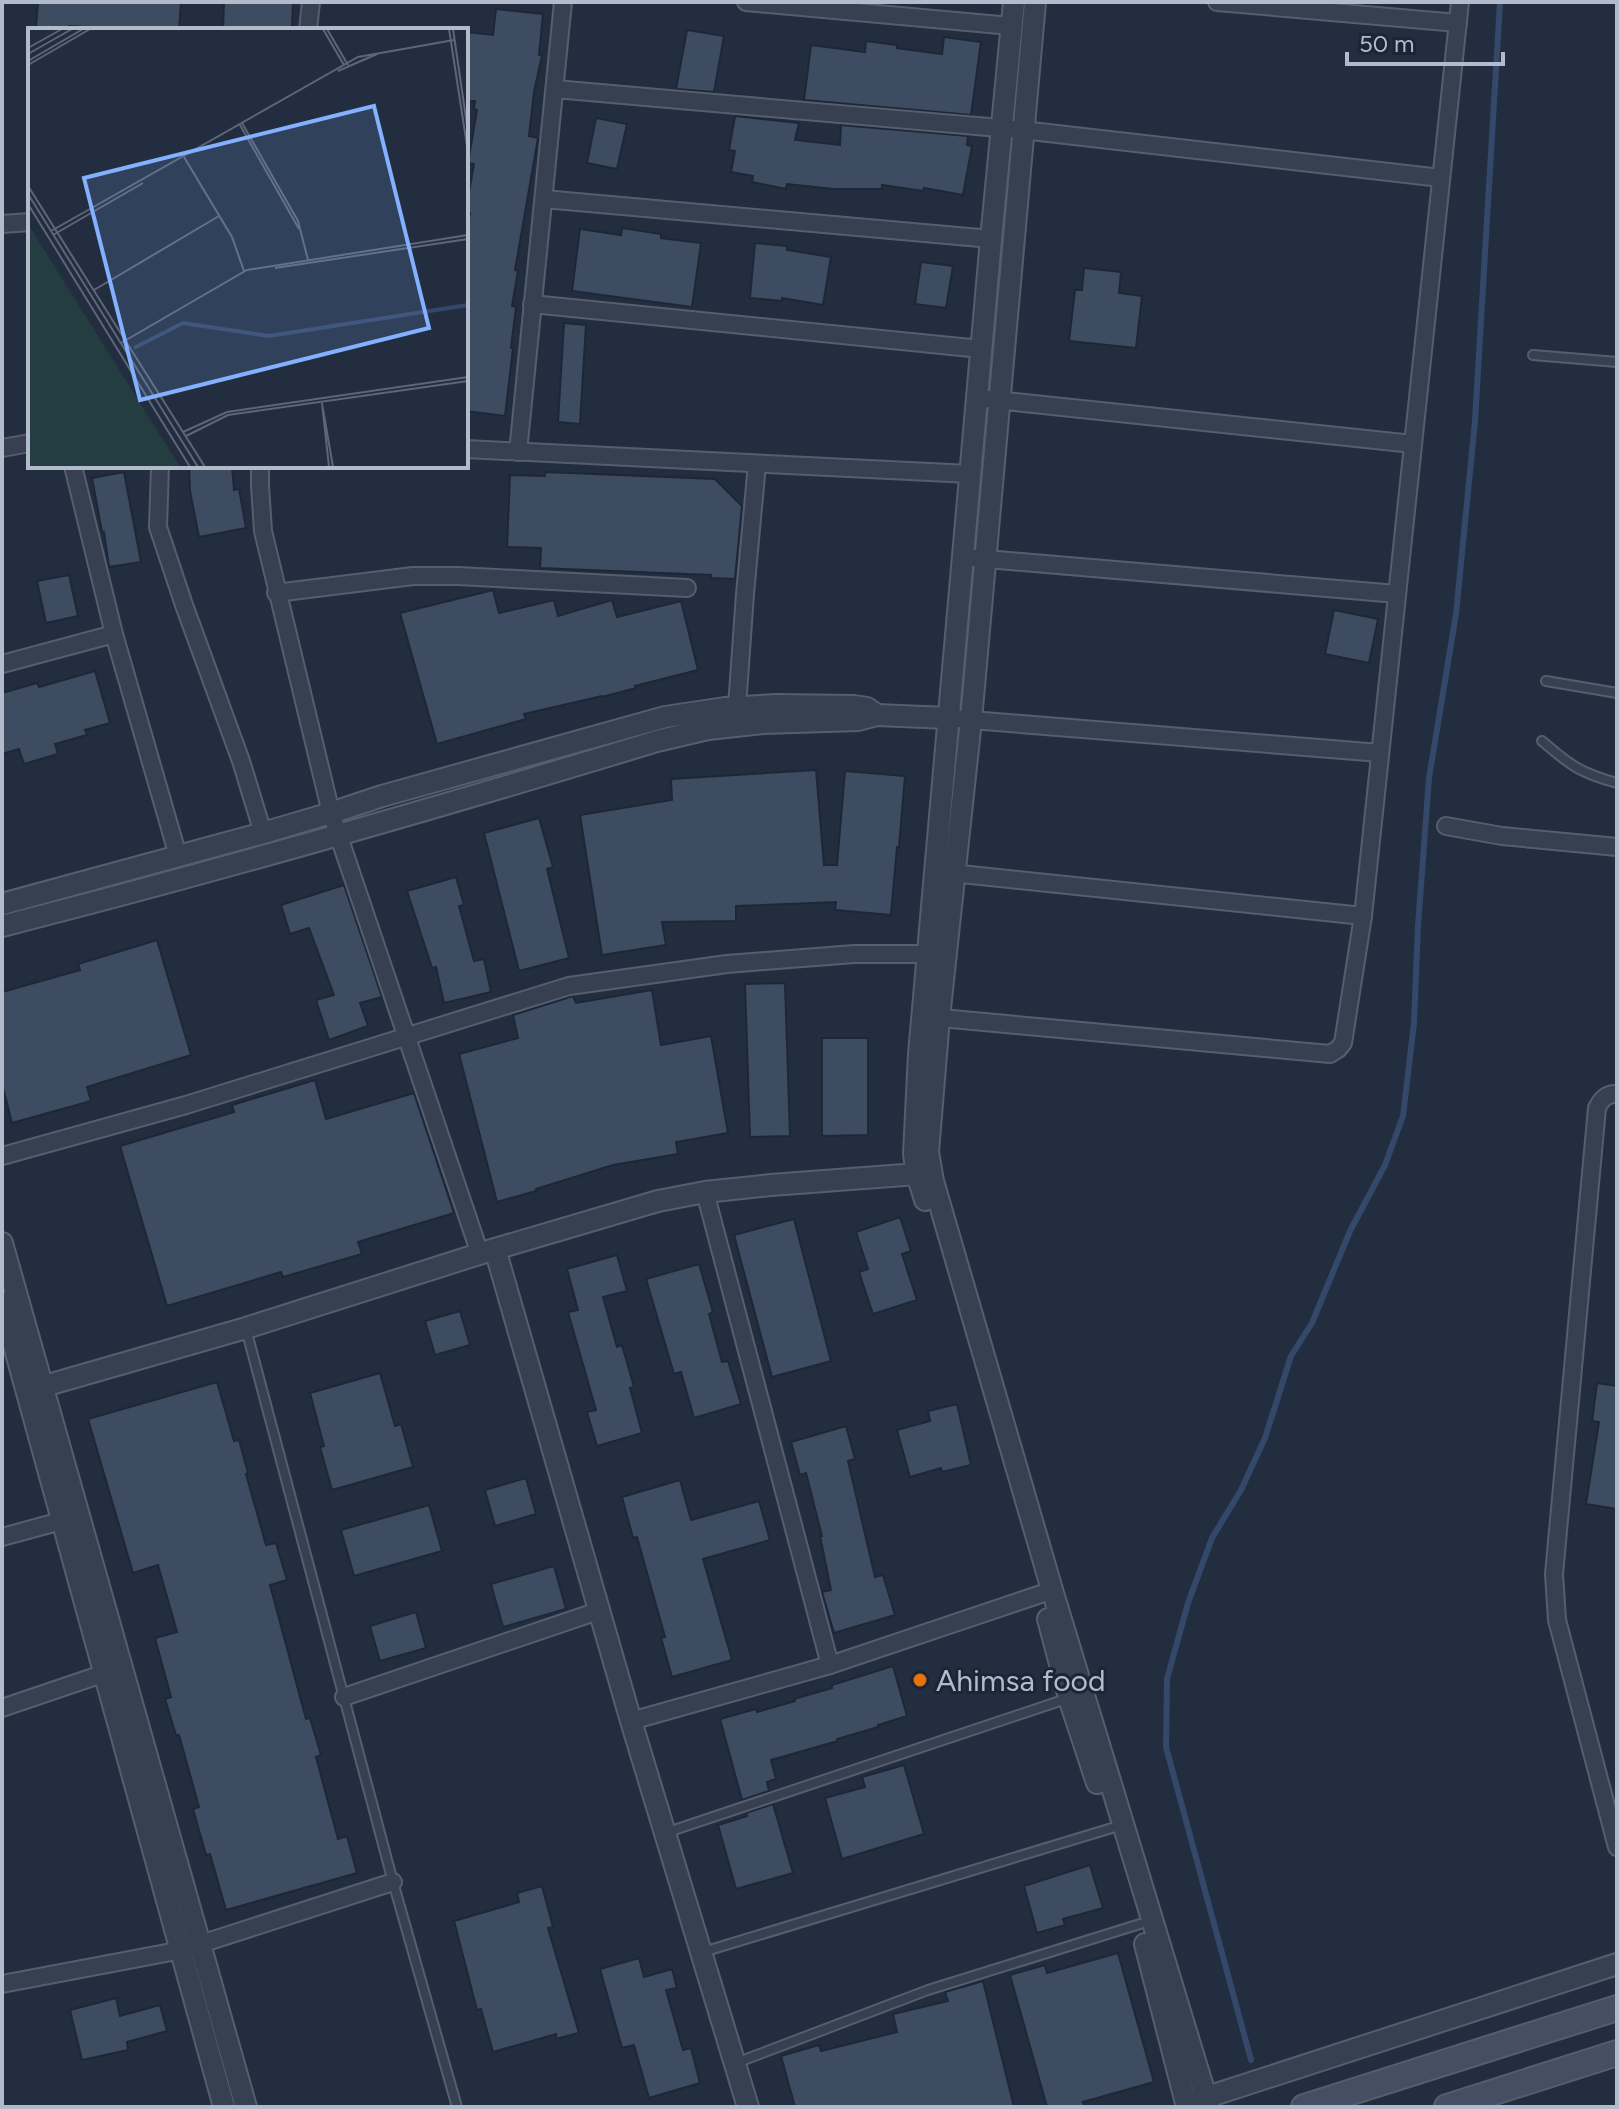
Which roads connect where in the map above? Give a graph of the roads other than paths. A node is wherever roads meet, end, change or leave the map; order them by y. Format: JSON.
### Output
{"nodes":[{"id":1,"x":311,"y":2,"type":"edge"},
{"id":2,"x":563,"y":2,"type":"edge"},
{"id":3,"x":746,"y":2,"type":"edge"},
{"id":4,"x":1014,"y":2,"type":"edge"},
{"id":5,"x":1035,"y":2,"type":"edge"},
{"id":6,"x":1217,"y":2,"type":"edge"},
{"id":7,"x":1460,"y":2,"type":"edge"},
{"id":8,"x":1458,"y":23,"type":"junction"},
{"id":9,"x":1011,"y":26,"type":"junction"},
{"id":10,"x":308,"y":28,"type":"edge"},
{"id":11,"x":555,"y":89,"type":"junction"},
{"id":12,"x":1001,"y":128,"type":"junction"},
{"id":13,"x":1022,"y":130,"type":"junction"},
{"id":14,"x":1441,"y":178,"type":"junction"},
{"id":15,"x":544,"y":199,"type":"junction"},
{"id":16,"x":28,"y":222,"type":"edge"},
{"id":17,"x":2,"y":224,"type":"edge"},
{"id":18,"x":991,"y":239,"type":"junction"},
{"id":19,"x":532,"y":304,"type":"junction"},
{"id":20,"x":981,"y":349,"type":"junction"},
{"id":21,"x":1533,"y":355,"type":"dead end"},
{"id":22,"x":1617,"y":362,"type":"edge"},
{"id":23,"x":977,"y":398,"type":"junction"},
{"id":24,"x":999,"y":401,"type":"junction"},
{"id":25,"x":28,"y":443,"type":"edge"},
{"id":26,"x":1413,"y":444,"type":"junction"},
{"id":27,"x":2,"y":448,"type":"edge"},
{"id":28,"x":468,"y":449,"type":"edge"},
{"id":29,"x":518,"y":452,"type":"junction"},
{"id":30,"x":757,"y":464,"type":"junction"},
{"id":31,"x":73,"y":468,"type":"edge"},
{"id":32,"x":160,"y":468,"type":"edge"},
{"id":33,"x":260,"y":468,"type":"edge"},
{"id":34,"x":970,"y":474,"type":"junction"},
{"id":35,"x":963,"y":557,"type":"junction"},
{"id":36,"x":985,"y":559,"type":"junction"},
{"id":37,"x":687,"y":588,"type":"dead end"},
{"id":38,"x":276,"y":593,"type":"junction"},
{"id":39,"x":1397,"y":594,"type":"junction"},
{"id":40,"x":114,"y":634,"type":"junction"},
{"id":41,"x":2,"y":664,"type":"edge"},
{"id":42,"x":1546,"y":681,"type":"dead end"},
{"id":43,"x":1617,"y":693,"type":"edge"},
{"id":44,"x":737,"y":707,"type":"junction"},
{"id":45,"x":877,"y":715,"type":"junction"},
{"id":46,"x":948,"y":718,"type":"junction"},
{"id":47,"x":971,"y":720,"type":"junction"},
{"id":48,"x":1542,"y":741,"type":"dead end"},
{"id":49,"x":1380,"y":753,"type":"junction"},
{"id":50,"x":1617,"y":783,"type":"edge"},
{"id":51,"x":331,"y":813,"type":"junction"},
{"id":52,"x":1446,"y":826,"type":"dead end"},
{"id":53,"x":263,"y":833,"type":"junction"},
{"id":54,"x":339,"y":835,"type":"junction"},
{"id":55,"x":1617,"y":847,"type":"edge"},
{"id":56,"x":178,"y":856,"type":"junction"},
{"id":57,"x":934,"y":872,"type":"junction"},
{"id":58,"x":955,"y":873,"type":"junction"},
{"id":59,"x":2,"y":904,"type":"edge"},
{"id":60,"x":1363,"y":916,"type":"junction"},
{"id":61,"x":2,"y":926,"type":"edge"},
{"id":62,"x":927,"y":954,"type":"junction"},
{"id":63,"x":930,"y":1017,"type":"junction"},
{"id":64,"x":407,"y":1037,"type":"junction"},
{"id":65,"x":1617,"y":1094,"type":"edge"},
{"id":66,"x":2,"y":1156,"type":"edge"},
{"id":67,"x":917,"y":1174,"type":"junction"},
{"id":68,"x":705,"y":1192,"type":"junction"},
{"id":69,"x":2,"y":1243,"type":"edge"},
{"id":70,"x":488,"y":1252,"type":"junction"},
{"id":71,"x":2,"y":1302,"type":"edge"},
{"id":72,"x":246,"y":1328,"type":"junction"},
{"id":73,"x":35,"y":1389,"type":"junction"},
{"id":74,"x":61,"y":1521,"type":"junction"},
{"id":75,"x":2,"y":1537,"type":"edge"},
{"id":76,"x":1041,"y":1594,"type":"junction"},
{"id":77,"x":601,"y":1610,"type":"junction"},
{"id":78,"x":830,"y":1665,"type":"junction"},
{"id":79,"x":112,"y":1671,"type":"junction"},
{"id":80,"x":344,"y":1697,"type":"junction"},
{"id":81,"x":1069,"y":1698,"type":"junction"},
{"id":82,"x":2,"y":1708,"type":"edge"},
{"id":83,"x":631,"y":1721,"type":"junction"},
{"id":84,"x":1112,"y":1828,"type":"junction"},
{"id":85,"x":665,"y":1833,"type":"junction"},
{"id":86,"x":1617,"y":1847,"type":"edge"},
{"id":87,"x":393,"y":1882,"type":"junction"},
{"id":88,"x":1140,"y":1924,"type":"junction"},
{"id":89,"x":191,"y":1947,"type":"junction"},
{"id":90,"x":702,"y":1953,"type":"junction"},
{"id":91,"x":1617,"y":1964,"type":"edge"},
{"id":92,"x":2,"y":1984,"type":"edge"},
{"id":93,"x":1617,"y":2008,"type":"edge"},
{"id":94,"x":1617,"y":2053,"type":"edge"},
{"id":95,"x":735,"y":2063,"type":"junction"},
{"id":96,"x":1207,"y":2102,"type":"edge"},
{"id":97,"x":1183,"y":2106,"type":"edge"},
{"id":98,"x":224,"y":2107,"type":"edge"},
{"id":99,"x":246,"y":2107,"type":"edge"},
{"id":100,"x":457,"y":2107,"type":"edge"},
{"id":101,"x":748,"y":2107,"type":"edge"},
{"id":102,"x":1304,"y":2107,"type":"edge"},
{"id":103,"x":1447,"y":2107,"type":"edge"}],
"edges":[{"from":1,"to":10,"type":"street"},
{"from":2,"to":11,"type":"street"},
{"from":3,"to":9,"type":"street"},
{"from":4,"to":9,"type":"street"},
{"from":5,"to":13,"type":"street"},
{"from":6,"to":8,"type":"street"},
{"from":7,"to":8,"type":"street"},
{"from":8,"to":14,"type":"street"},
{"from":9,"to":12,"type":"street"},
{"from":11,"to":12,"type":"street"},
{"from":11,"to":15,"type":"street"},
{"from":12,"to":13,"type":"street"},
{"from":12,"to":18,"type":"street"},
{"from":13,"to":14,"type":"street"},
{"from":13,"to":24,"type":"street"},
{"from":14,"to":26,"type":"street"},
{"from":15,"to":18,"type":"street"},
{"from":15,"to":19,"type":"street"},
{"from":16,"to":17,"type":"street"},
{"from":18,"to":20,"type":"street"},
{"from":19,"to":20,"type":"street"},
{"from":19,"to":29,"type":"street"},
{"from":20,"to":23,"type":"street"},
{"from":21,"to":22,"type":"lane"},
{"from":23,"to":24,"type":"street"},
{"from":23,"to":34,"type":"street"},
{"from":24,"to":26,"type":"street"},
{"from":24,"to":36,"type":"street"},
{"from":25,"to":27,"type":"street"},
{"from":26,"to":39,"type":"street"},
{"from":28,"to":29,"type":"street"},
{"from":29,"to":30,"type":"street"},
{"from":30,"to":34,"type":"street"},
{"from":30,"to":44,"type":"street"},
{"from":31,"to":40,"type":"street"},
{"from":32,"to":53,"type":"street"},
{"from":33,"to":38,"type":"street"},
{"from":34,"to":35,"type":"street"},
{"from":35,"to":36,"type":"street"},
{"from":35,"to":46,"type":"street"},
{"from":36,"to":39,"type":"street"},
{"from":36,"to":47,"type":"street"},
{"from":37,"to":38,"type":"street"},
{"from":38,"to":51,"type":"street"},
{"from":39,"to":49,"type":"street"},
{"from":40,"to":41,"type":"street"},
{"from":40,"to":56,"type":"street"},
{"from":42,"to":43,"type":"lane"},
{"from":44,"to":45,"type":"street"},
{"from":44,"to":51,"type":"street"},
{"from":45,"to":46,"type":"street"},
{"from":45,"to":54,"type":"street"},
{"from":46,"to":47,"type":"street"},
{"from":46,"to":57,"type":"street"},
{"from":47,"to":49,"type":"street"},
{"from":47,"to":58,"type":"street"},
{"from":48,"to":50,"type":"lane"},
{"from":49,"to":60,"type":"street"},
{"from":51,"to":53,"type":"street"},
{"from":51,"to":54,"type":"street"},
{"from":52,"to":55,"type":"street"},
{"from":53,"to":56,"type":"street"},
{"from":54,"to":61,"type":"street"},
{"from":54,"to":64,"type":"street"},
{"from":56,"to":59,"type":"street"},
{"from":57,"to":58,"type":"street"},
{"from":57,"to":62,"type":"street"},
{"from":58,"to":60,"type":"street"},
{"from":58,"to":63,"type":"street"},
{"from":60,"to":63,"type":"street"},
{"from":62,"to":63,"type":"street"},
{"from":62,"to":64,"type":"street"},
{"from":63,"to":67,"type":"street"},
{"from":63,"to":96,"type":"street"},
{"from":64,"to":66,"type":"street"},
{"from":64,"to":70,"type":"street"},
{"from":65,"to":86,"type":"street"},
{"from":67,"to":68,"type":"street"},
{"from":67,"to":76,"type":"street"},
{"from":68,"to":70,"type":"street"},
{"from":68,"to":78,"type":"street"},
{"from":69,"to":73,"type":"street"},
{"from":70,"to":72,"type":"street"},
{"from":70,"to":77,"type":"street"},
{"from":71,"to":73,"type":"street"},
{"from":72,"to":73,"type":"street"},
{"from":72,"to":80,"type":"lane"},
{"from":73,"to":74,"type":"street"},
{"from":73,"to":79,"type":"street"},
{"from":74,"to":75,"type":"street"},
{"from":74,"to":79,"type":"street"},
{"from":76,"to":78,"type":"street"},
{"from":76,"to":81,"type":"street"},
{"from":77,"to":80,"type":"street"},
{"from":77,"to":83,"type":"street"},
{"from":78,"to":83,"type":"street"},
{"from":79,"to":82,"type":"street"},
{"from":79,"to":89,"type":"street"},
{"from":80,"to":87,"type":"lane"},
{"from":81,"to":84,"type":"street"},
{"from":81,"to":85,"type":"lane"},
{"from":83,"to":85,"type":"street"},
{"from":84,"to":88,"type":"street"},
{"from":84,"to":90,"type":"lane"},
{"from":85,"to":90,"type":"street"},
{"from":87,"to":89,"type":"street"},
{"from":87,"to":100,"type":"lane"},
{"from":88,"to":95,"type":"lane"},
{"from":88,"to":97,"type":"street"},
{"from":89,"to":92,"type":"street"},
{"from":89,"to":98,"type":"street"},
{"from":89,"to":99,"type":"street"},
{"from":90,"to":95,"type":"street"},
{"from":91,"to":96,"type":"street"},
{"from":93,"to":102,"type":"main road"},
{"from":94,"to":103,"type":"main road"},
{"from":95,"to":101,"type":"street"},
{"from":96,"to":97,"type":"street"}]}
